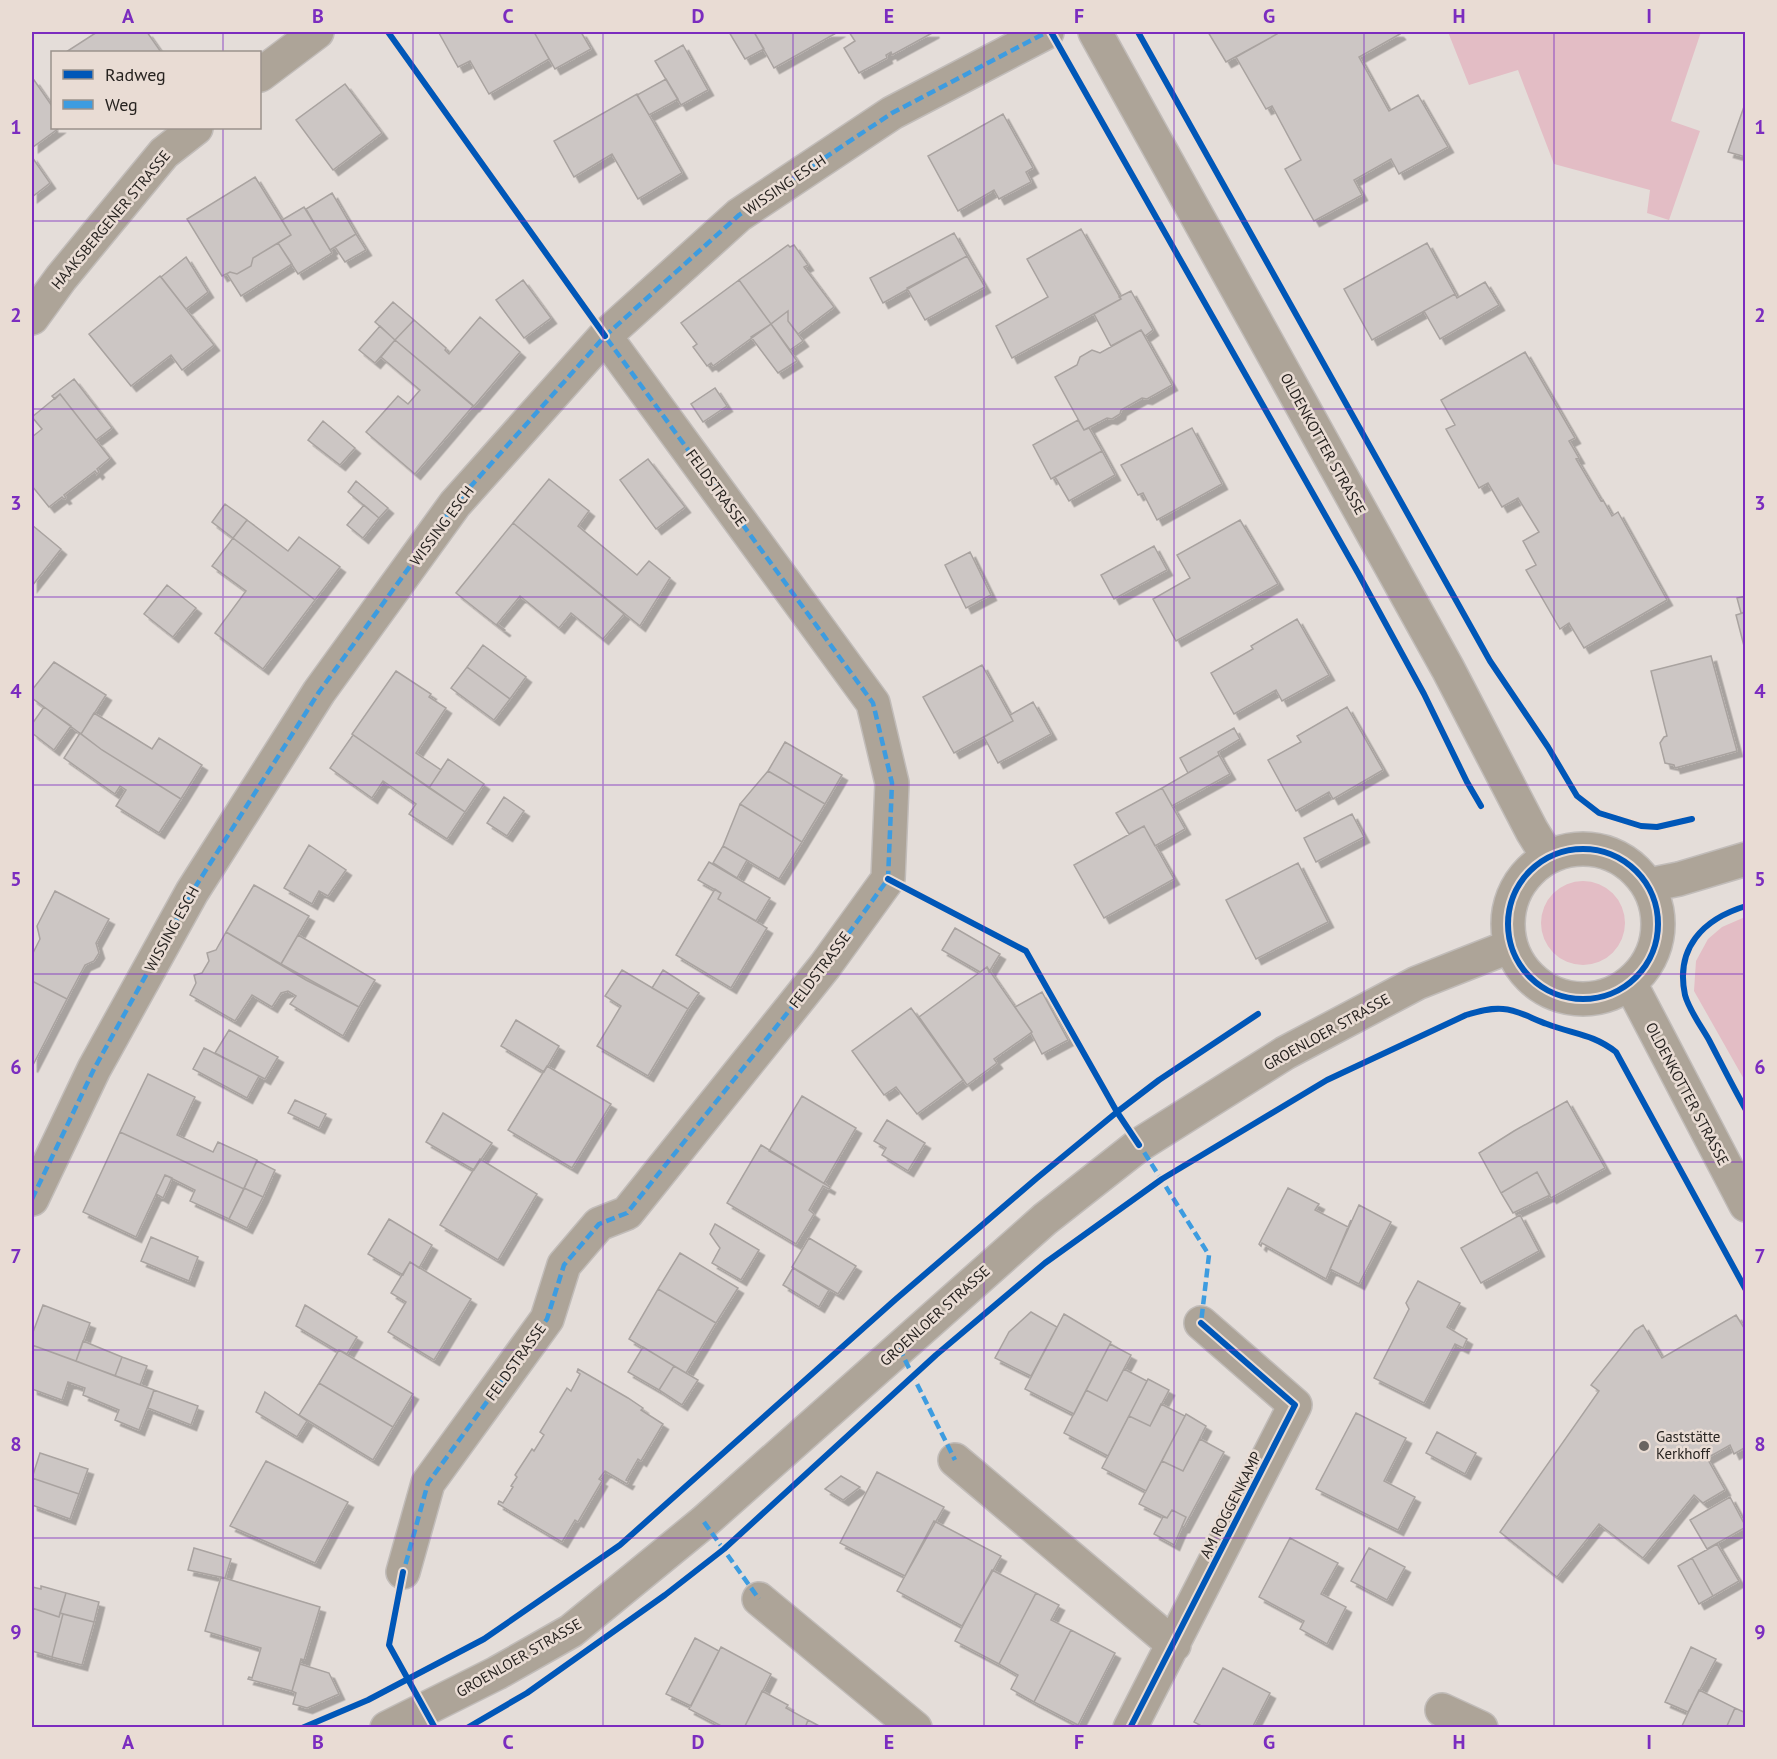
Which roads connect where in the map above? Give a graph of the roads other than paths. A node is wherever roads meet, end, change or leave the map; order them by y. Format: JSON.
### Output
{"nodes":[{"id":1,"x":317,"y":32,"type":"edge"},
{"id":2,"x":1047,"y":32,"type":"edge"},
{"id":3,"x":1095,"y":32,"type":"edge"},
{"id":4,"x":261,"y":74,"type":"edge"},
{"id":5,"x":194,"y":129,"type":"edge"},
{"id":6,"x":32,"y":318,"type":"edge"},
{"id":7,"x":605,"y":336,"type":"junction"},
{"id":8,"x":1548,"y":857,"type":"junction"},
{"id":9,"x":1746,"y":859,"type":"edge"},
{"id":10,"x":1649,"y":885,"type":"junction"},
{"id":11,"x":1511,"y":946,"type":"junction"},
{"id":12,"x":1630,"y":983,"type":"junction"},
{"id":13,"x":32,"y":1199,"type":"edge"},
{"id":14,"x":1746,"y":1204,"type":"edge"},
{"id":15,"x":1201,"y":1323,"type":"dead end"},
{"id":16,"x":955,"y":1460,"type":"dead end"},
{"id":17,"x":403,"y":1572,"type":"dead end"},
{"id":18,"x":759,"y":1599,"type":"dead end"},
{"id":19,"x":1174,"y":1645,"type":"junction"},
{"id":20,"x":1442,"y":1710,"type":"dead end"},
{"id":21,"x":387,"y":1728,"type":"edge"},
{"id":22,"x":915,"y":1728,"type":"edge"},
{"id":23,"x":1130,"y":1728,"type":"edge"},
{"id":24,"x":1481,"y":1728,"type":"edge"}],
"edges":[{"from":1,"to":4,"type":"street"},
{"from":2,"to":7,"type":"street","name":"WISSING ESCH"},
{"from":3,"to":8,"type":"street","name":"OLDENKOTTER STRASSE"},
{"from":5,"to":6,"type":"street","name":"HAAKSBERGENER STRASSE"},
{"from":7,"to":13,"type":"street","name":"WISSING ESCH"},
{"from":7,"to":17,"type":"street","name":"FELDSTRASSE"},
{"from":8,"to":10,"type":"street"},
{"from":8,"to":11,"type":"street"},
{"from":9,"to":10,"type":"street"},
{"from":10,"to":12,"type":"street"},
{"from":11,"to":12,"type":"street"},
{"from":11,"to":21,"type":"street","name":"GROENLOER STRASSE"},
{"from":12,"to":14,"type":"street","name":"OLDENKOTTER STRASSE"},
{"from":15,"to":19,"type":"street","name":"AM ROGGENKAMP"},
{"from":16,"to":19,"type":"street"},
{"from":18,"to":22,"type":"street"},
{"from":19,"to":23,"type":"street","name":"AM ROGGENKAMP"},
{"from":20,"to":24,"type":"street"}]}
